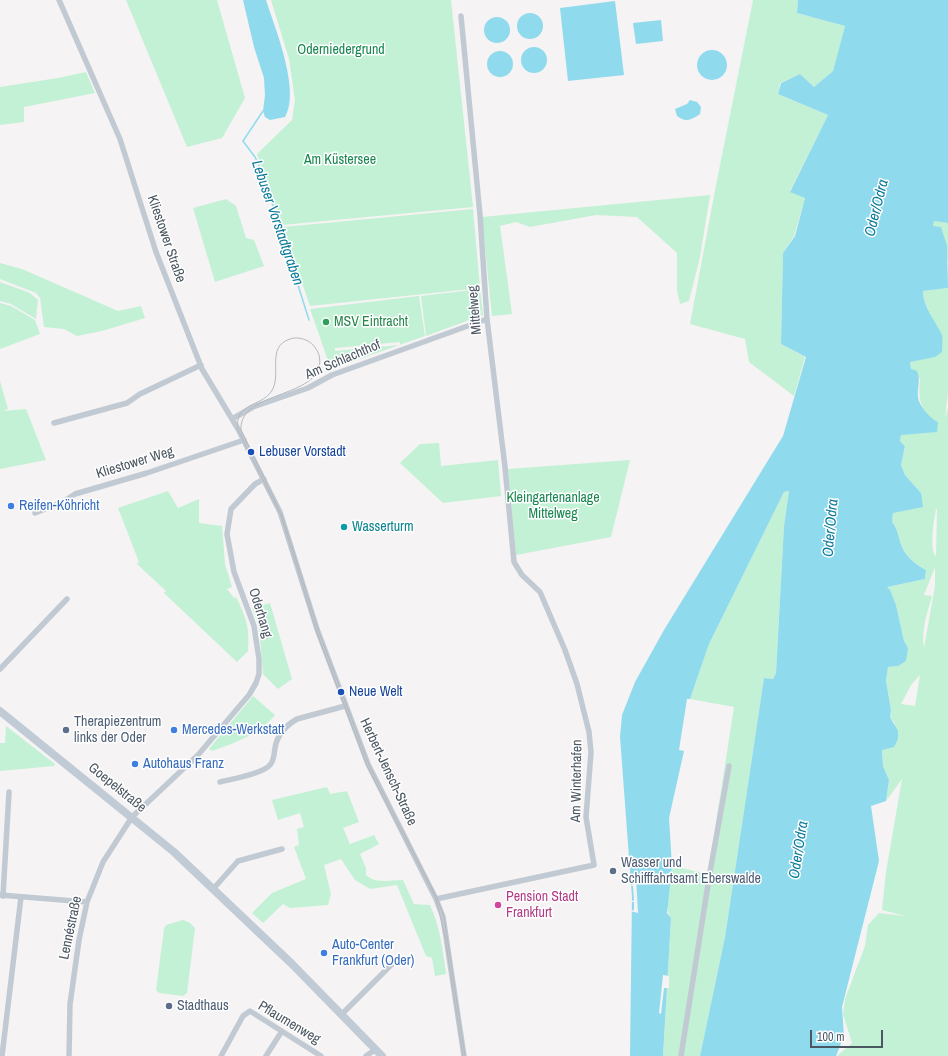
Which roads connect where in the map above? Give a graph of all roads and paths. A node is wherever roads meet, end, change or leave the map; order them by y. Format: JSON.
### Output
{"nodes":[{"id":1,"x":60,"y":0,"type":"edge"},
{"id":2,"x":461,"y":16,"type":"dead end"},
{"id":3,"x":487,"y":319,"type":"junction"},
{"id":4,"x":201,"y":365,"type":"junction"},
{"id":5,"x":232,"y":419,"type":"junction"},
{"id":6,"x":54,"y":423,"type":"dead end"},
{"id":7,"x":244,"y":440,"type":"junction"},
{"id":8,"x":264,"y":479,"type":"junction"},
{"id":9,"x":35,"y":513,"type":"dead end"},
{"id":10,"x":540,"y":592,"type":"joint"},
{"id":11,"x":67,"y":599,"type":"dead end"},
{"id":12,"x":0,"y":669,"type":"edge"},
{"id":13,"x":345,"y":706,"type":"junction"},
{"id":14,"x":0,"y":711,"type":"edge"},
{"id":15,"x":729,"y":766,"type":"dead end"},
{"id":16,"x":220,"y":782,"type":"dead end"},
{"id":17,"x":9,"y":792,"type":"dead end"},
{"id":18,"x":132,"y":817,"type":"junction"},
{"id":19,"x":282,"y":849,"type":"dead end"},
{"id":20,"x":214,"y":888,"type":"junction"},
{"id":21,"x":2,"y":896,"type":"edge"},
{"id":22,"x":21,"y":897,"type":"junction"},
{"id":23,"x":436,"y":899,"type":"junction"},
{"id":24,"x":87,"y":902,"type":"junction"},
{"id":25,"x":395,"y":961,"type":"dead end"},
{"id":26,"x":342,"y":1014,"type":"junction"},
{"id":27,"x":282,"y":1031,"type":"junction"},
{"id":28,"x":376,"y":1049,"type":"junction"},
{"id":29,"x":2,"y":1056,"type":"edge"},
{"id":30,"x":70,"y":1056,"type":"edge"},
{"id":31,"x":221,"y":1056,"type":"edge"},
{"id":32,"x":266,"y":1056,"type":"edge"},
{"id":33,"x":321,"y":1056,"type":"edge"},
{"id":34,"x":366,"y":1056,"type":"edge"},
{"id":35,"x":382,"y":1056,"type":"edge"},
{"id":36,"x":464,"y":1056,"type":"edge"},
{"id":37,"x":681,"y":1056,"type":"edge"}],
"edges":[{"from":1,"to":4,"type":"street","name":"Kliestower Straße"},
{"from":2,"to":3,"type":"street","name":"Mittelweg"},
{"from":3,"to":5,"type":"street","name":"Am Schlachthof"},
{"from":3,"to":10,"type":"street","name":"Mittelweg"},
{"from":4,"to":5,"type":"street","name":"Kliestower Straße"},
{"from":4,"to":6,"type":"street"},
{"from":5,"to":7,"type":"street","name":"Kliestower Straße"},
{"from":7,"to":8,"type":"street","name":"Kliestower Straße"},
{"from":7,"to":9,"type":"street","name":"Kliestower Weg"},
{"from":8,"to":13,"type":"street","name":"Herbert-Jensch-Straße"},
{"from":8,"to":18,"type":"street","name":"Oderhang"},
{"from":10,"to":23,"type":"street","name":"Am Winterhafen"},
{"from":11,"to":12,"type":"street"},
{"from":13,"to":16,"type":"street"},
{"from":13,"to":23,"type":"street","name":"Herbert-Jensch-Straße"},
{"from":14,"to":18,"type":"street","name":"Goepelstraße"},
{"from":15,"to":37,"type":"street"},
{"from":17,"to":21,"type":"street"},
{"from":18,"to":20,"type":"street","name":"Goepelstraße"},
{"from":18,"to":24,"type":"street","name":"Lennéstraße"},
{"from":19,"to":20,"type":"street"},
{"from":20,"to":26,"type":"street","name":"Goepelstraße"},
{"from":21,"to":22,"type":"street"},
{"from":22,"to":24,"type":"street"},
{"from":22,"to":29,"type":"street"},
{"from":23,"to":36,"type":"street","name":"Herbert-Jensch-Straße"},
{"from":24,"to":30,"type":"street","name":"Lennéstraße"},
{"from":25,"to":26,"type":"street"},
{"from":26,"to":28,"type":"street","name":"Goepelstraße"},
{"from":27,"to":31,"type":"street","name":"Pflaumenweg"},
{"from":27,"to":32,"type":"street"},
{"from":27,"to":33,"type":"street","name":"Pflaumenweg"},
{"from":28,"to":34,"type":"street"},
{"from":28,"to":35,"type":"street","name":"Goepelstraße"}]}
